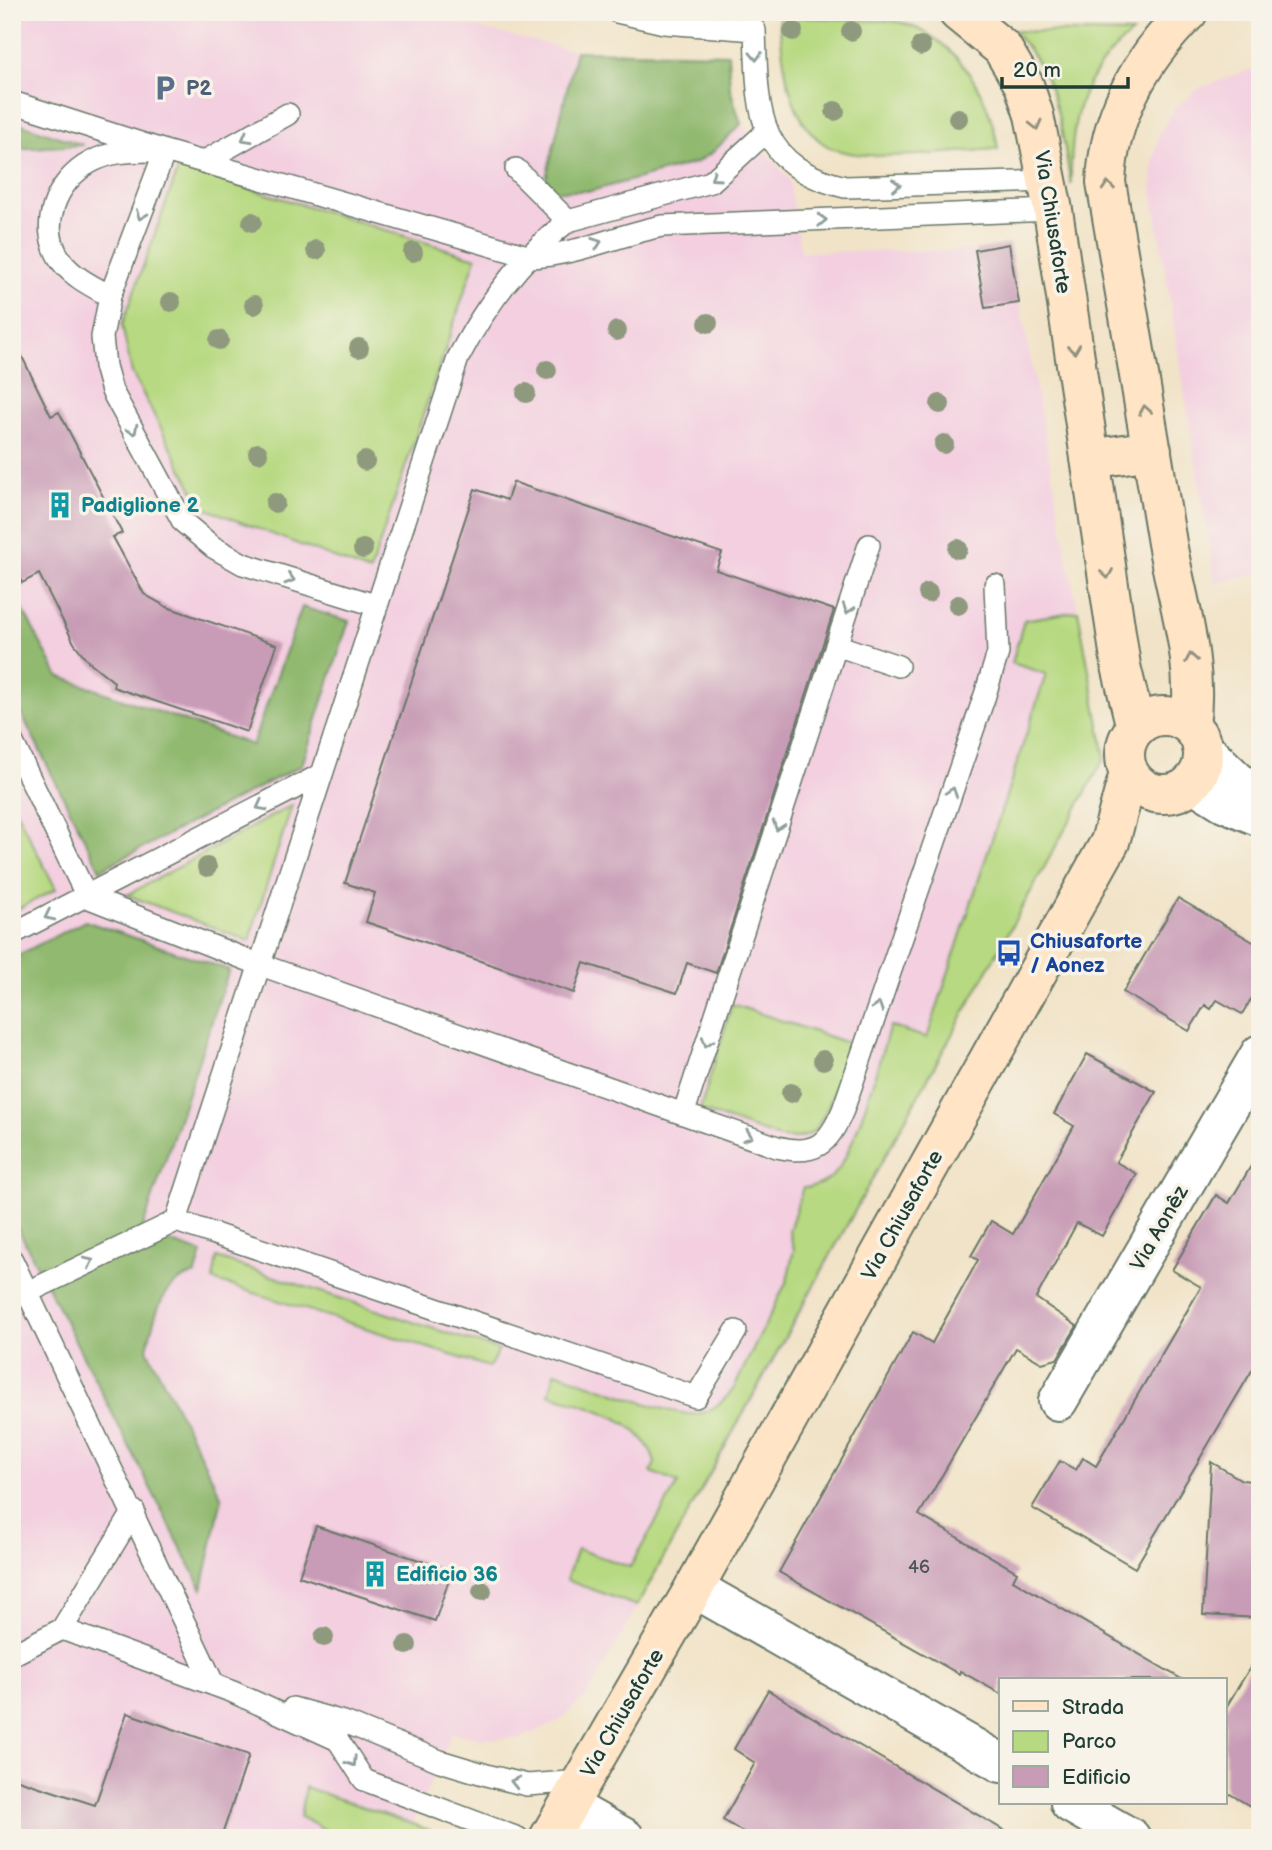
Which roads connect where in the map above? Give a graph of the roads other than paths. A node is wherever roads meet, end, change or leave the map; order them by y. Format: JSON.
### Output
{"nodes":[{"id":1,"x":617,"y":12,"type":"edge"},
{"id":2,"x":958,"y":12,"type":"edge"},
{"id":3,"x":1188,"y":12,"type":"edge"},
{"id":4,"x":12,"y":102,"type":"edge"},
{"id":5,"x":288,"y":114,"type":"dead end"},
{"id":6,"x":766,"y":132,"type":"junction"},
{"id":7,"x":165,"y":151,"type":"junction"},
{"id":8,"x":203,"y":162,"type":"junction"},
{"id":9,"x":516,"y":169,"type":"dead end"},
{"id":10,"x":1051,"y":195,"type":"junction"},
{"id":11,"x":568,"y":221,"type":"junction"},
{"id":12,"x":531,"y":257,"type":"junction"},
{"id":13,"x":110,"y":296,"type":"junction"},
{"id":14,"x":1152,"y":450,"type":"junction"},
{"id":15,"x":1090,"y":460,"type":"junction"},
{"id":16,"x":869,"y":544,"type":"dead end"},
{"id":17,"x":995,"y":585,"type":"dead end"},
{"id":18,"x":375,"y":605,"type":"junction"},
{"id":19,"x":836,"y":645,"type":"junction"},
{"id":20,"x":898,"y":666,"type":"dead end"},
{"id":21,"x":1136,"y":728,"type":"junction"},
{"id":22,"x":12,"y":741,"type":"edge"},
{"id":23,"x":1189,"y":762,"type":"junction"},
{"id":24,"x":1129,"y":773,"type":"junction"},
{"id":25,"x":322,"y":775,"type":"junction"},
{"id":26,"x":1260,"y":803,"type":"edge"},
{"id":27,"x":1260,"y":817,"type":"edge"},
{"id":28,"x":1110,"y":842,"type":"junction"},
{"id":29,"x":87,"y":897,"type":"junction"},
{"id":30,"x":12,"y":934,"type":"edge"},
{"id":31,"x":258,"y":964,"type":"junction"},
{"id":32,"x":1260,"y":1054,"type":"edge"},
{"id":33,"x":684,"y":1112,"type":"junction"},
{"id":34,"x":176,"y":1221,"type":"junction"},
{"id":35,"x":12,"y":1260,"type":"edge"},
{"id":36,"x":27,"y":1292,"type":"junction"},
{"id":37,"x":736,"y":1332,"type":"dead end"},
{"id":38,"x":1058,"y":1401,"type":"dead end"},
{"id":39,"x":134,"y":1511,"type":"junction"},
{"id":40,"x":694,"y":1588,"type":"junction"},
{"id":41,"x":62,"y":1629,"type":"junction"},
{"id":42,"x":12,"y":1655,"type":"edge"},
{"id":43,"x":223,"y":1688,"type":"junction"},
{"id":44,"x":999,"y":1762,"type":"edge"},
{"id":45,"x":1072,"y":1804,"type":"edge"},
{"id":46,"x":566,"y":1808,"type":"edge"},
{"id":47,"x":518,"y":1838,"type":"edge"},
{"id":48,"x":625,"y":1838,"type":"edge"},
{"id":49,"x":1131,"y":1838,"type":"edge"}],
"edges":[{"from":1,"to":6,"type":"lane","one_way":true},
{"from":2,"to":10,"type":"street","name":"Via Chiusaforte","one_way":true},
{"from":14,"to":3,"type":"street","one_way":true},
{"from":4,"to":7,"type":"lane"},
{"from":5,"to":8,"type":"lane","one_way":true},
{"from":6,"to":10,"type":"lane","one_way":true},
{"from":6,"to":11,"type":"lane","one_way":true},
{"from":7,"to":8,"type":"lane"},
{"from":7,"to":13,"type":"lane","one_way":true},
{"from":7,"to":13,"type":"lane"},
{"from":8,"to":12,"type":"lane"},
{"from":9,"to":11,"type":"lane"},
{"from":12,"to":10,"type":"lane","one_way":true},
{"from":10,"to":15,"type":"street","name":"Via Chiusaforte","one_way":true},
{"from":11,"to":12,"type":"lane"},
{"from":12,"to":18,"type":"lane"},
{"from":13,"to":18,"type":"lane","one_way":true},
{"from":14,"to":15,"type":"street"},
{"from":23,"to":14,"type":"street","one_way":true},
{"from":15,"to":21,"type":"street","name":"Via Chiusaforte","one_way":true},
{"from":16,"to":19,"type":"lane","one_way":true},
{"from":33,"to":17,"type":"lane","one_way":true},
{"from":18,"to":25,"type":"lane"},
{"from":19,"to":20,"type":"lane"},
{"from":19,"to":33,"type":"lane","one_way":true},
{"from":21,"to":23,"type":"street"},
{"from":21,"to":24,"type":"street","name":"Via Chiusaforte"},
{"from":22,"to":29,"type":"lane"},
{"from":23,"to":24,"type":"street"},
{"from":23,"to":26,"type":"street"},
{"from":23,"to":27,"type":"street"},
{"from":23,"to":28,"type":"street","name":"Via Chiusaforte"},
{"from":24,"to":28,"type":"street","name":"Via Chiusaforte"},
{"from":25,"to":29,"type":"lane","one_way":true},
{"from":25,"to":31,"type":"lane"},
{"from":28,"to":40,"type":"street","name":"Via Chiusaforte"},
{"from":29,"to":30,"type":"lane","one_way":true},
{"from":29,"to":31,"type":"lane"},
{"from":31,"to":33,"type":"lane"},
{"from":31,"to":34,"type":"lane"},
{"from":32,"to":38,"type":"street","name":"Via Aonêz"},
{"from":36,"to":34,"type":"lane","one_way":true},
{"from":34,"to":37,"type":"lane"},
{"from":35,"to":36,"type":"lane"},
{"from":36,"to":39,"type":"lane"},
{"from":39,"to":41,"type":"lane"},
{"from":39,"to":43,"type":"lane"},
{"from":40,"to":44,"type":"street"},
{"from":40,"to":46,"type":"street","name":"Via Chiusaforte"},
{"from":41,"to":42,"type":"lane"},
{"from":41,"to":43,"type":"lane"},
{"from":46,"to":43,"type":"lane","one_way":true},
{"from":43,"to":47,"type":"lane","one_way":true},
{"from":45,"to":49,"type":"street"},
{"from":46,"to":48,"type":"street"}]}
